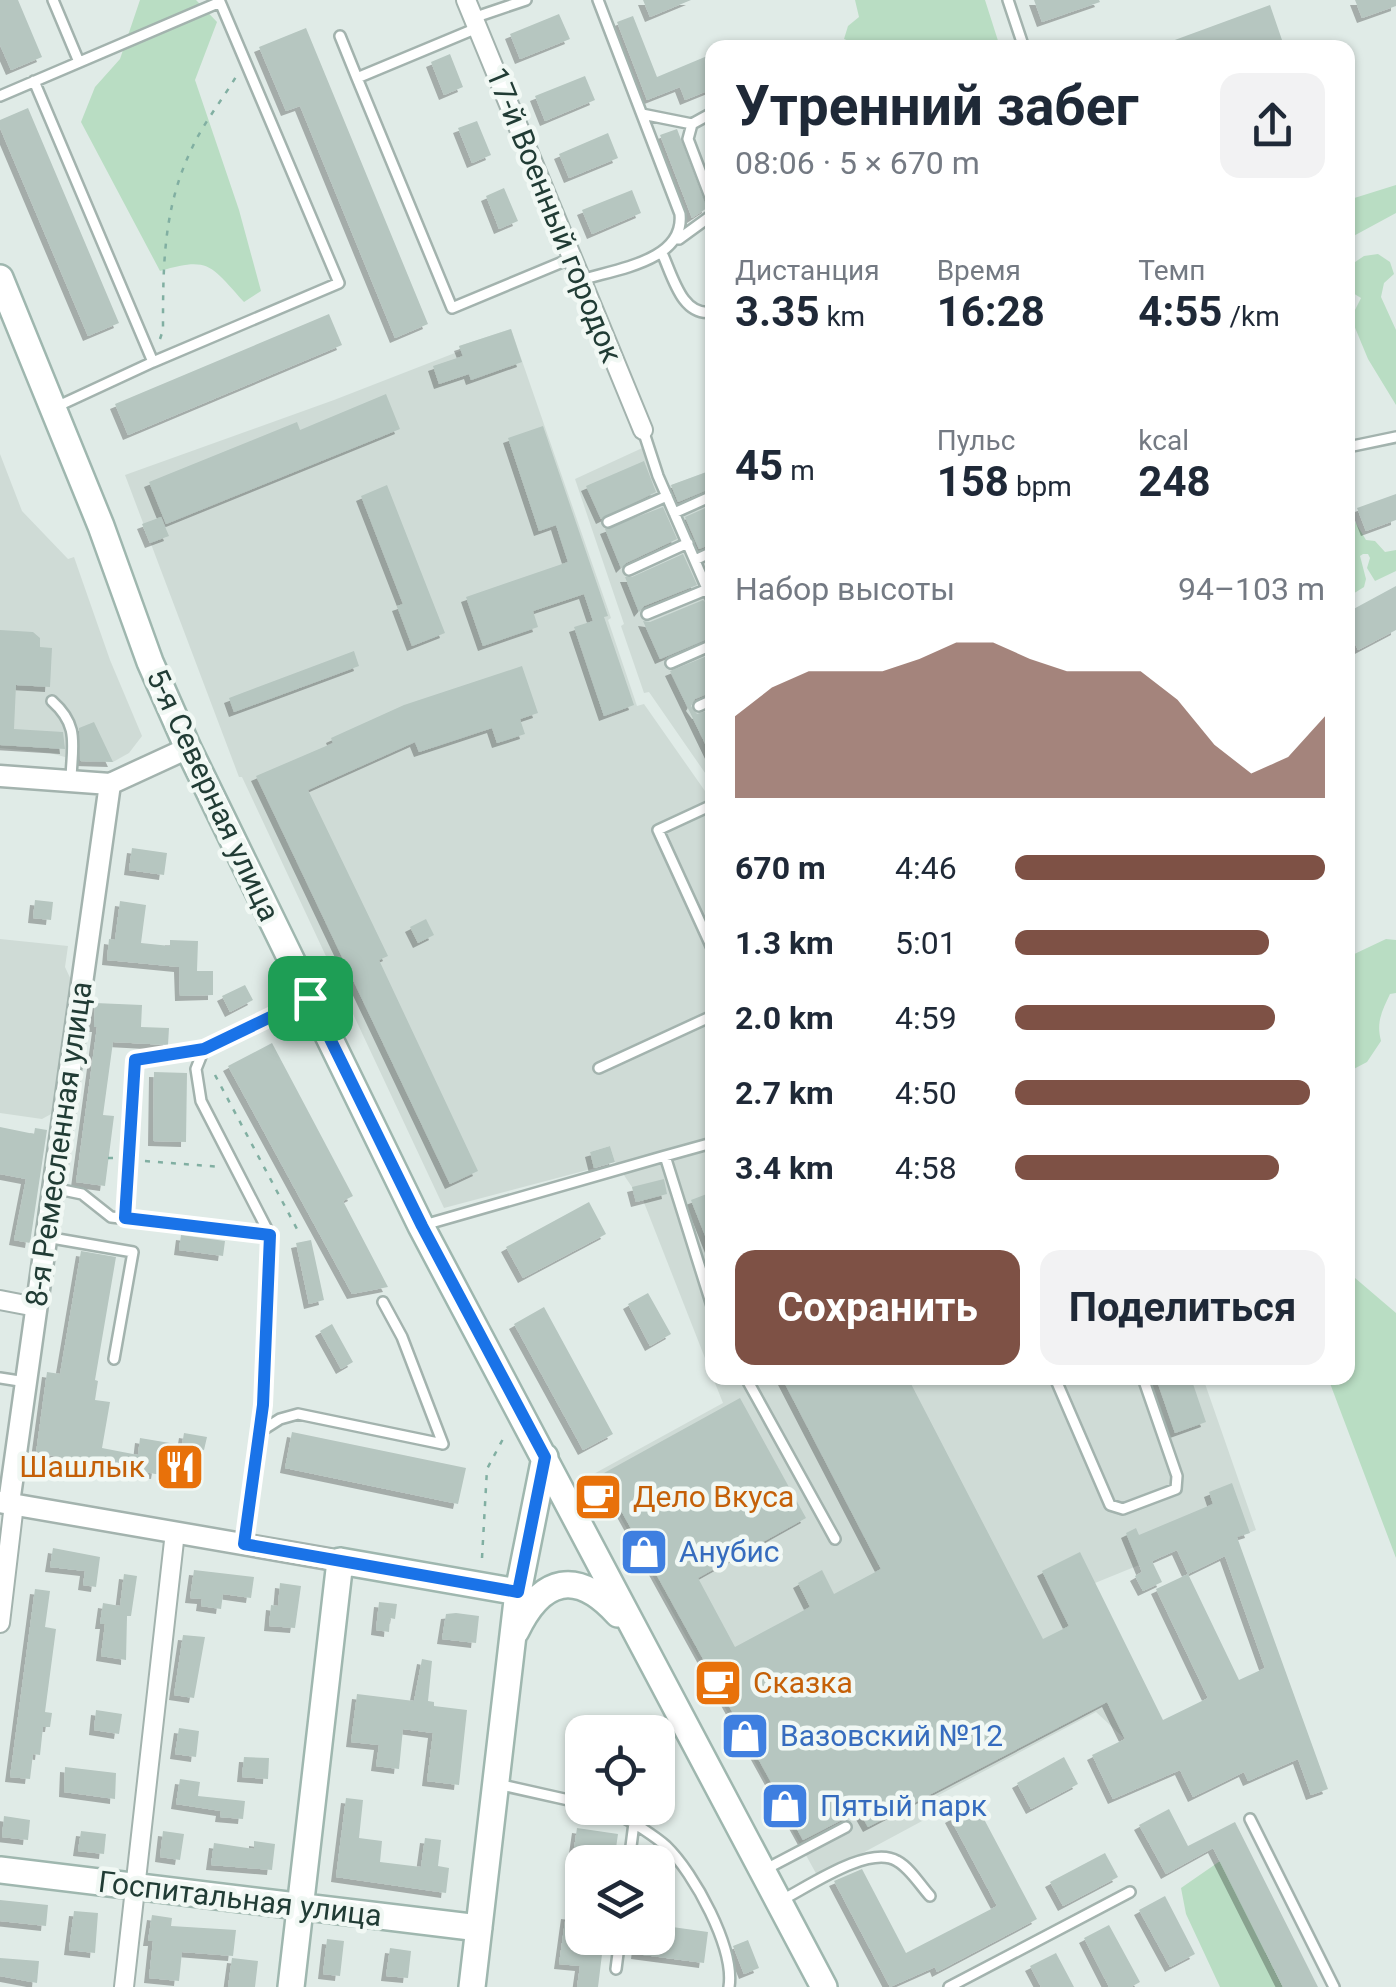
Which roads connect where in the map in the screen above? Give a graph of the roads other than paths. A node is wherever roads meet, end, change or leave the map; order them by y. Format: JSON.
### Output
{"nodes":[{"id":1,"x":53,"y":0,"type":"edge"},
{"id":2,"x":466,"y":0,"type":"edge"},
{"id":3,"x":526,"y":0,"type":"edge"},
{"id":4,"x":598,"y":0,"type":"edge"},
{"id":5,"x":1008,"y":0,"type":"edge"},
{"id":6,"x":475,"y":24,"type":"junction"},
{"id":7,"x":340,"y":36,"type":"dead end"},
{"id":8,"x":1021,"y":40,"type":"edge"},
{"id":9,"x":79,"y":62,"type":"junction"},
{"id":10,"x":357,"y":78,"type":"junction"},
{"id":11,"x":34,"y":81,"type":"junction"},
{"id":12,"x":0,"y":96,"type":"edge"},
{"id":13,"x":642,"y":114,"type":"junction"},
{"id":14,"x":705,"y":117,"type":"edge"},
{"id":15,"x":692,"y":124,"type":"junction"},
{"id":16,"x":705,"y":184,"type":"edge"},
{"id":17,"x":705,"y":220,"type":"edge"},
{"id":18,"x":676,"y":241,"type":"junction"},
{"id":19,"x":662,"y":253,"type":"junction"},
{"id":20,"x":572,"y":258,"type":"junction"},
{"id":21,"x":0,"y":278,"type":"edge"},
{"id":22,"x":581,"y":280,"type":"junction"},
{"id":23,"x":705,"y":313,"type":"edge"},
{"id":24,"x":153,"y":362,"type":"junction"},
{"id":25,"x":54,"y":408,"type":"junction"},
{"id":26,"x":643,"y":430,"type":"joint"},
{"id":27,"x":1396,"y":438,"type":"edge"},
{"id":28,"x":1355,"y":446,"type":"edge"},
{"id":29,"x":667,"y":496,"type":"junction"},
{"id":30,"x":705,"y":499,"type":"edge"},
{"id":31,"x":674,"y":513,"type":"junction"},
{"id":32,"x":608,"y":522,"type":"dead end"},
{"id":33,"x":688,"y":544,"type":"junction"},
{"id":34,"x":705,"y":555,"type":"edge"},
{"id":35,"x":695,"y":560,"type":"junction"},
{"id":36,"x":629,"y":570,"type":"dead end"},
{"id":37,"x":705,"y":582,"type":"edge"},
{"id":38,"x":705,"y":589,"type":"edge"},
{"id":39,"x":647,"y":614,"type":"dead end"},
{"id":40,"x":705,"y":648,"type":"edge"},
{"id":41,"x":670,"y":663,"type":"dead end"},
{"id":42,"x":52,"y":700,"type":"dead end"},
{"id":43,"x":705,"y":703,"type":"edge"},
{"id":44,"x":699,"y":706,"type":"dead end"},
{"id":45,"x":188,"y":748,"type":"junction"},
{"id":46,"x":0,"y":776,"type":"edge"},
{"id":47,"x":70,"y":782,"type":"junction"},
{"id":48,"x":110,"y":784,"type":"junction"},
{"id":49,"x":705,"y":808,"type":"edge"},
{"id":50,"x":705,"y":933,"type":"edge"},
{"id":51,"x":310,"y":998,"type":"junction"},
{"id":52,"x":705,"y":1019,"type":"edge"},
{"id":53,"x":204,"y":1049,"type":"junction"},
{"id":54,"x":599,"y":1068,"type":"dead end"},
{"id":55,"x":705,"y":1145,"type":"edge"},
{"id":56,"x":664,"y":1156,"type":"junction"},
{"id":57,"x":53,"y":1188,"type":"junction"},
{"id":58,"x":125,"y":1218,"type":"junction"},
{"id":59,"x":422,"y":1226,"type":"junction"},
{"id":60,"x":270,"y":1235,"type":"junction"},
{"id":61,"x":46,"y":1236,"type":"junction"},
{"id":62,"x":705,"y":1284,"type":"edge"},
{"id":63,"x":0,"y":1300,"type":"edge"},
{"id":64,"x":382,"y":1302,"type":"dead end"},
{"id":65,"x":36,"y":1307,"type":"junction"},
{"id":66,"x":114,"y":1359,"type":"dead end"},
{"id":67,"x":0,"y":1378,"type":"edge"},
{"id":68,"x":26,"y":1382,"type":"junction"},
{"id":69,"x":750,"y":1385,"type":"edge"},
{"id":70,"x":1058,"y":1385,"type":"edge"},
{"id":71,"x":1145,"y":1385,"type":"edge"},
{"id":72,"x":260,"y":1431,"type":"junction"},
{"id":73,"x":545,"y":1457,"type":"junction"},
{"id":74,"x":8,"y":1503,"type":"edge"},
{"id":75,"x":175,"y":1532,"type":"junction"},
{"id":76,"x":835,"y":1539,"type":"dead end"},
{"id":77,"x":244,"y":1544,"type":"junction"},
{"id":78,"x":340,"y":1561,"type":"junction"},
{"id":79,"x":518,"y":1592,"type":"junction"},
{"id":80,"x":0,"y":1623,"type":"edge"},
{"id":81,"x":640,"y":1639,"type":"junction"},
{"id":82,"x":512,"y":1640,"type":"junction"},
{"id":83,"x":495,"y":1784,"type":"junction"},
{"id":84,"x":565,"y":1798,"type":"edge"},
{"id":85,"x":1250,"y":1819,"type":"dead end"},
{"id":86,"x":638,"y":1825,"type":"edge"},
{"id":87,"x":846,"y":1827,"type":"dead end"},
{"id":88,"x":0,"y":1870,"type":"edge"},
{"id":89,"x":763,"y":1871,"type":"junction"},
{"id":90,"x":133,"y":1887,"type":"junction"},
{"id":91,"x":1130,"y":1892,"type":"dead end"},
{"id":92,"x":930,"y":1896,"type":"dead end"},
{"id":93,"x":779,"y":1902,"type":"junction"},
{"id":94,"x":301,"y":1904,"type":"junction"},
{"id":95,"x":479,"y":1928,"type":"junction"},
{"id":96,"x":618,"y":1955,"type":"edge"},
{"id":97,"x":616,"y":1970,"type":"dead end"},
{"id":98,"x":124,"y":1987,"type":"edge"},
{"id":99,"x":291,"y":1987,"type":"edge"},
{"id":100,"x":472,"y":1987,"type":"edge"},
{"id":101,"x":729,"y":1987,"type":"edge"},
{"id":102,"x":824,"y":1987,"type":"edge"},
{"id":103,"x":949,"y":1987,"type":"edge"},
{"id":104,"x":1334,"y":1987,"type":"edge"}],
"edges":[{"from":1,"to":9,"type":"lane"},
{"from":2,"to":6,"type":"street","name":"17-й Военный городок"},
{"from":3,"to":6,"type":"lane"},
{"from":4,"to":13,"type":"lane"},
{"from":5,"to":8,"type":"lane"},
{"from":6,"to":10,"type":"lane"},
{"from":6,"to":20,"type":"street","name":"17-й Военный городок"},
{"from":7,"to":10,"type":"lane"},
{"from":9,"to":11,"type":"lane"},
{"from":9,"to":24,"type":"lane"},
{"from":10,"to":20,"type":"lane"},
{"from":11,"to":12,"type":"lane"},
{"from":11,"to":24,"type":"lane"},
{"from":13,"to":15,"type":"lane"},
{"from":13,"to":18,"type":"lane"},
{"from":14,"to":15,"type":"lane"},
{"from":15,"to":16,"type":"lane"},
{"from":17,"to":18,"type":"lane"},
{"from":18,"to":19,"type":"lane"},
{"from":19,"to":22,"type":"lane"},
{"from":19,"to":23,"type":"lane"},
{"from":20,"to":22,"type":"street","name":"17-й Военный городок"},
{"from":21,"to":25,"type":"main road","name":"5-я Северная улица"},
{"from":22,"to":26,"type":"street","name":"17-й Военный городок"},
{"from":24,"to":25,"type":"lane"},
{"from":25,"to":45,"type":"main road","name":"5-я Северная улица"},
{"from":26,"to":29,"type":"lane"},
{"from":27,"to":28,"type":"lane"},
{"from":29,"to":31,"type":"lane"},
{"from":29,"to":32,"type":"lane"},
{"from":30,"to":31,"type":"lane"},
{"from":31,"to":33,"type":"lane"},
{"from":33,"to":35,"type":"lane"},
{"from":33,"to":36,"type":"lane"},
{"from":34,"to":35,"type":"lane"},
{"from":35,"to":37,"type":"lane"},
{"from":38,"to":39,"type":"lane"},
{"from":40,"to":41,"type":"lane"},
{"from":42,"to":47,"type":"lane"},
{"from":43,"to":44,"type":"lane"},
{"from":45,"to":48,"type":"street"},
{"from":45,"to":51,"type":"main road","name":"5-я Северная улица"},
{"from":46,"to":47,"type":"street"},
{"from":47,"to":48,"type":"street"},
{"from":48,"to":57,"type":"street","name":"8-я Ремесленная улица"},
{"from":49,"to":50,"type":"lane"},
{"from":51,"to":53,"type":"lane"},
{"from":51,"to":59,"type":"main road","name":"5-я Северная улица"},
{"from":52,"to":54,"type":"lane"},
{"from":53,"to":58,"type":"lane"},
{"from":53,"to":60,"type":"lane"},
{"from":55,"to":56,"type":"lane"},
{"from":56,"to":59,"type":"lane"},
{"from":56,"to":62,"type":"lane"},
{"from":57,"to":58,"type":"lane"},
{"from":57,"to":61,"type":"street","name":"8-я Ремесленная улица"},
{"from":58,"to":60,"type":"lane"},
{"from":59,"to":73,"type":"main road","name":"5-я Северная улица"},
{"from":60,"to":72,"type":"lane"},
{"from":61,"to":65,"type":"street","name":"8-я Ремесленная улица"},
{"from":61,"to":66,"type":"lane"},
{"from":63,"to":65,"type":"street"},
{"from":64,"to":72,"type":"lane"},
{"from":65,"to":68,"type":"street","name":"8-я Ремесленная улица"},
{"from":67,"to":68,"type":"lane"},
{"from":68,"to":74,"type":"street","name":"8-я Ремесленная улица"},
{"from":69,"to":76,"type":"lane"},
{"from":70,"to":71,"type":"lane"},
{"from":72,"to":77,"type":"lane"},
{"from":73,"to":79,"type":"main road"},
{"from":73,"to":81,"type":"main road","name":"5-я Северная улица"},
{"from":74,"to":75,"type":"street"},
{"from":74,"to":80,"type":"street","name":"8-я Ремесленная улица"},
{"from":75,"to":77,"type":"street"},
{"from":75,"to":90,"type":"street"},
{"from":77,"to":78,"type":"street"},
{"from":78,"to":79,"type":"main road"},
{"from":78,"to":94,"type":"main road"},
{"from":79,"to":82,"type":"main road"},
{"from":81,"to":82,"type":"main road"},
{"from":81,"to":89,"type":"main road","name":"5-я Северная улица"},
{"from":82,"to":83,"type":"main road"},
{"from":83,"to":84,"type":"lane"},
{"from":83,"to":95,"type":"main road"},
{"from":85,"to":104,"type":"lane"},
{"from":86,"to":101,"type":"lane"},
{"from":87,"to":89,"type":"lane"},
{"from":88,"to":90,"type":"main road","name":"Госпитальная улица"},
{"from":89,"to":93,"type":"main road","name":"5-я Северная улица"},
{"from":90,"to":94,"type":"main road","name":"Госпитальная улица"},
{"from":90,"to":98,"type":"street"},
{"from":91,"to":103,"type":"lane"},
{"from":92,"to":93,"type":"lane"},
{"from":93,"to":102,"type":"main road","name":"5-я Северная улица"},
{"from":94,"to":95,"type":"main road","name":"Госпитальная улица"},
{"from":94,"to":99,"type":"main road"},
{"from":95,"to":100,"type":"main road"},
{"from":96,"to":97,"type":"lane"}]}
